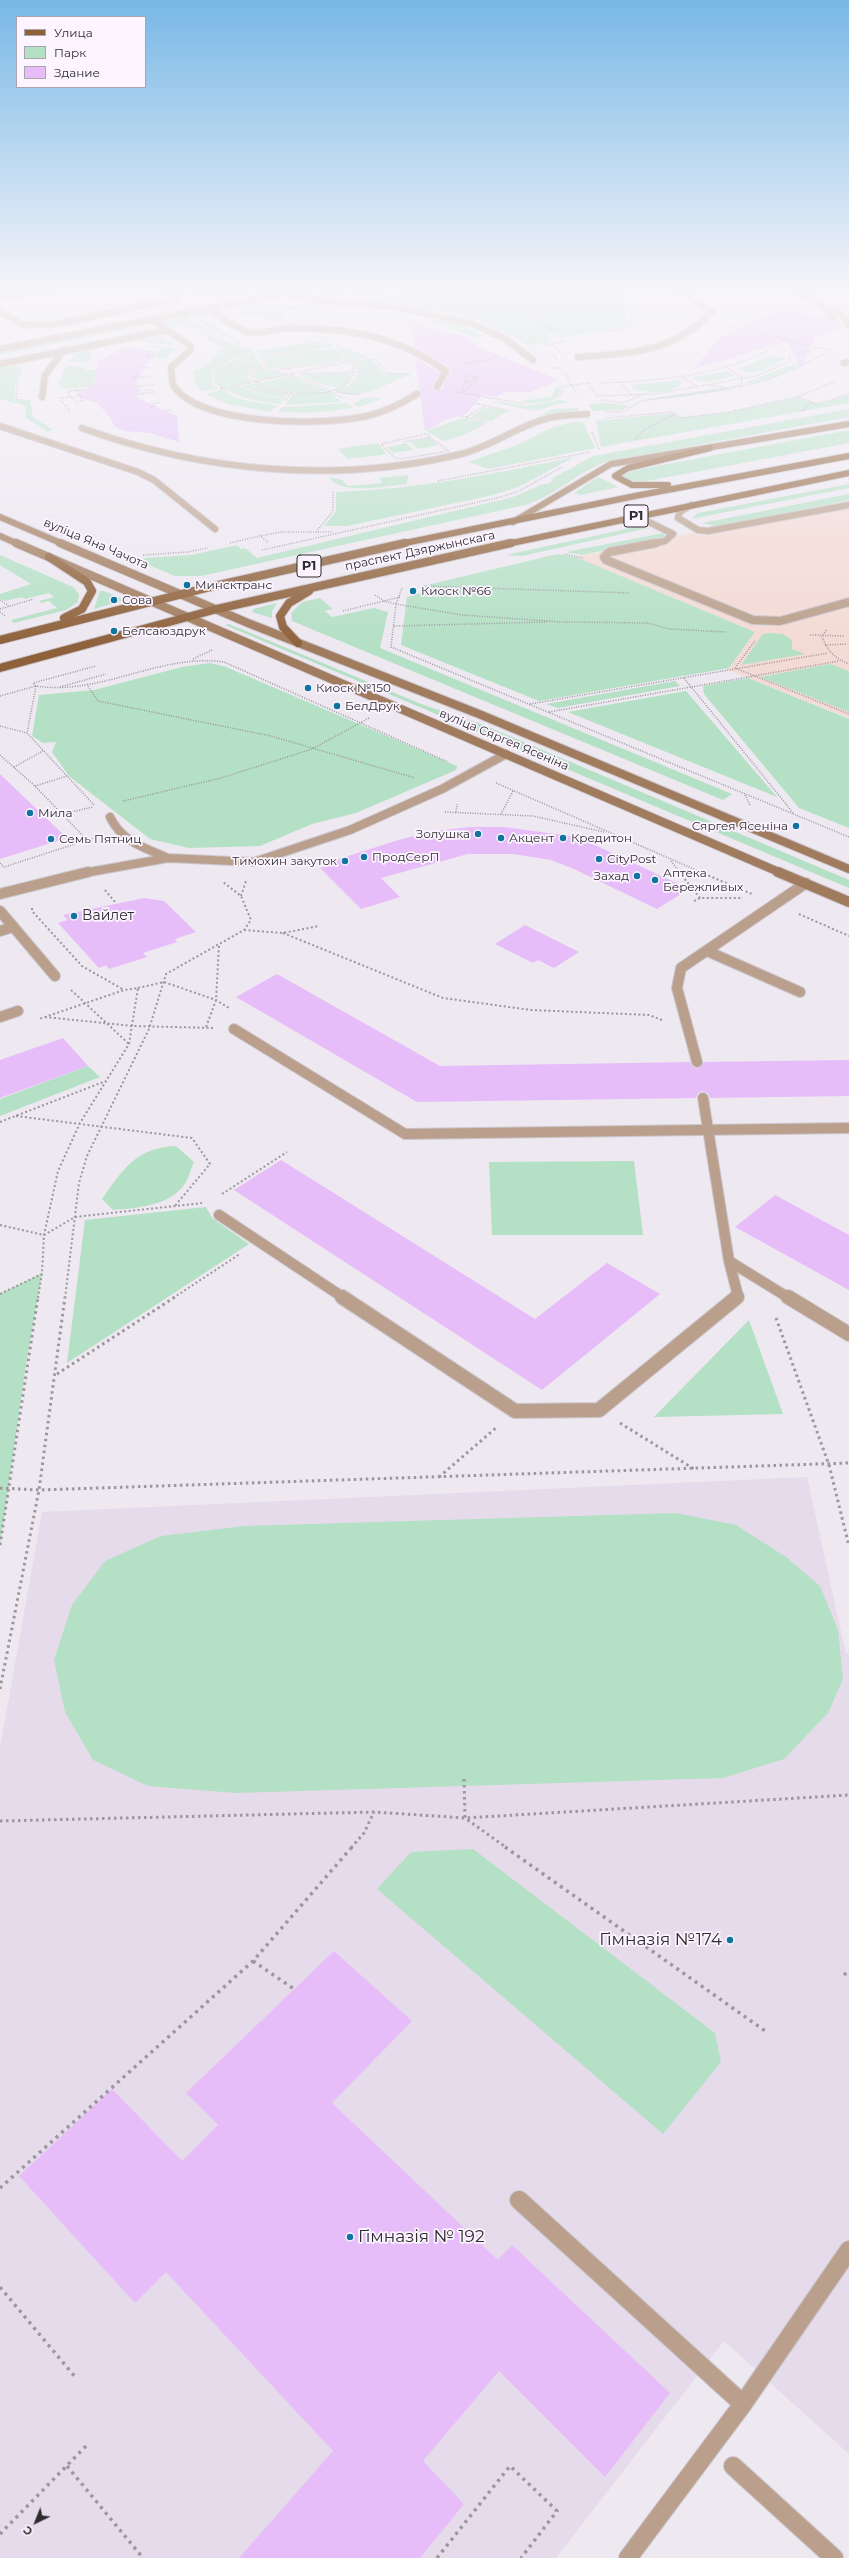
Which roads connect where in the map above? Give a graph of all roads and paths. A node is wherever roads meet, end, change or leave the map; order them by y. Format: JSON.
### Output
{"nodes":[{"id":1,"x":210,"y":408,"type":"edge"},
{"id":2,"x":279,"y":408,"type":"edge"},
{"id":3,"x":393,"y":408,"type":"edge"},
{"id":4,"x":481,"y":408,"type":"edge"},
{"id":5,"x":497,"y":408,"type":"edge"},
{"id":6,"x":629,"y":408,"type":"edge"},
{"id":7,"x":742,"y":408,"type":"edge"},
{"id":8,"x":804,"y":408,"type":"edge"},
{"id":9,"x":511,"y":411,"type":"dead end"},
{"id":10,"x":603,"y":412,"type":"dead end"},
{"id":11,"x":800,"y":412,"type":"dead end"},
{"id":12,"x":587,"y":414,"type":"dead end"},
{"id":13,"x":675,"y":414,"type":"junction"},
{"id":14,"x":461,"y":416,"type":"dead end"},
{"id":15,"x":467,"y":417,"type":"junction"},
{"id":16,"x":602,"y":419,"type":"dead end"},
{"id":17,"x":270,"y":421,"type":"junction"},
{"id":18,"x":492,"y":423,"type":"dead end"},
{"id":19,"x":849,"y":424,"type":"edge"},
{"id":20,"x":0,"y":426,"type":"edge"},
{"id":21,"x":591,"y":427,"type":"dead end"},
{"id":22,"x":82,"y":428,"type":"dead end"},
{"id":23,"x":431,"y":437,"type":"junction"},
{"id":24,"x":394,"y":438,"type":"dead end"},
{"id":25,"x":388,"y":440,"type":"dead end"},
{"id":26,"x":398,"y":440,"type":"junction"},
{"id":27,"x":634,"y":440,"type":"dead end"},
{"id":28,"x":390,"y":442,"type":"junction"},
{"id":29,"x":381,"y":444,"type":"dead end"},
{"id":30,"x":441,"y":445,"type":"dead end"},
{"id":31,"x":384,"y":447,"type":"dead end"},
{"id":32,"x":710,"y":448,"type":"junction"},
{"id":33,"x":600,"y":451,"type":"dead end"},
{"id":34,"x":590,"y":452,"type":"dead end"},
{"id":35,"x":849,"y":456,"type":"edge"},
{"id":36,"x":849,"y":473,"type":"edge"},
{"id":37,"x":437,"y":481,"type":"dead end"},
{"id":38,"x":717,"y":481,"type":"junction"},
{"id":39,"x":337,"y":490,"type":"dead end"},
{"id":40,"x":690,"y":504,"type":"junction"},
{"id":41,"x":849,"y":505,"type":"edge"},
{"id":42,"x":0,"y":517,"type":"edge"},
{"id":43,"x":616,"y":520,"type":"junction"},
{"id":44,"x":513,"y":522,"type":"junction"},
{"id":45,"x":215,"y":529,"type":"dead end"},
{"id":46,"x":316,"y":532,"type":"junction"},
{"id":47,"x":339,"y":532,"type":"dead end"},
{"id":48,"x":0,"y":536,"type":"edge"},
{"id":49,"x":260,"y":536,"type":"junction"},
{"id":50,"x":269,"y":543,"type":"dead end"},
{"id":51,"x":224,"y":544,"type":"dead end"},
{"id":52,"x":290,"y":544,"type":"dead end"},
{"id":53,"x":209,"y":547,"type":"dead end"},
{"id":54,"x":636,"y":547,"type":"junction"},
{"id":55,"x":262,"y":550,"type":"dead end"},
{"id":56,"x":142,"y":556,"type":"dead end"},
{"id":57,"x":49,"y":557,"type":"junction"},
{"id":58,"x":326,"y":583,"type":"junction"},
{"id":59,"x":422,"y":586,"type":"dead end"},
{"id":60,"x":402,"y":588,"type":"dead end"},
{"id":61,"x":630,"y":593,"type":"dead end"},
{"id":62,"x":183,"y":594,"type":"junction"},
{"id":63,"x":375,"y":595,"type":"dead end"},
{"id":64,"x":400,"y":597,"type":"junction"},
{"id":65,"x":34,"y":599,"type":"dead end"},
{"id":66,"x":0,"y":600,"type":"edge"},
{"id":67,"x":384,"y":601,"type":"junction"},
{"id":68,"x":149,"y":602,"type":"junction"},
{"id":69,"x":849,"y":602,"type":"edge"},
{"id":70,"x":396,"y":604,"type":"junction"},
{"id":71,"x":9,"y":606,"type":"junction"},
{"id":72,"x":216,"y":609,"type":"junction"},
{"id":73,"x":0,"y":611,"type":"edge"},
{"id":74,"x":343,"y":611,"type":"dead end"},
{"id":75,"x":9,"y":616,"type":"dead end"},
{"id":76,"x":186,"y":618,"type":"junction"},
{"id":77,"x":785,"y":620,"type":"junction"},
{"id":78,"x":563,"y":622,"type":"junction"},
{"id":79,"x":394,"y":626,"type":"junction"},
{"id":80,"x":732,"y":632,"type":"dead end"},
{"id":81,"x":24,"y":634,"type":"junction"},
{"id":82,"x":758,"y":637,"type":"dead end"},
{"id":83,"x":822,"y":637,"type":"dead end"},
{"id":84,"x":0,"y":640,"type":"edge"},
{"id":85,"x":298,"y":643,"type":"junction"},
{"id":86,"x":847,"y":644,"type":"dead end"},
{"id":87,"x":825,"y":645,"type":"junction"},
{"id":88,"x":828,"y":653,"type":"junction"},
{"id":89,"x":839,"y":660,"type":"junction"},
{"id":90,"x":849,"y":664,"type":"edge"},
{"id":91,"x":96,"y":666,"type":"dead end"},
{"id":92,"x":0,"y":668,"type":"edge"},
{"id":93,"x":735,"y":668,"type":"junction"},
{"id":94,"x":106,"y":674,"type":"dead end"},
{"id":95,"x":751,"y":675,"type":"junction"},
{"id":96,"x":684,"y":678,"type":"junction"},
{"id":97,"x":36,"y":686,"type":"junction"},
{"id":98,"x":88,"y":686,"type":"junction"},
{"id":99,"x":692,"y":687,"type":"junction"},
{"id":100,"x":53,"y":689,"type":"junction"},
{"id":101,"x":0,"y":696,"type":"edge"},
{"id":102,"x":529,"y":704,"type":"junction"},
{"id":103,"x":549,"y":712,"type":"junction"},
{"id":104,"x":849,"y":714,"type":"edge"},
{"id":105,"x":369,"y":717,"type":"dead end"},
{"id":106,"x":360,"y":723,"type":"junction"},
{"id":107,"x":0,"y":726,"type":"edge"},
{"id":108,"x":27,"y":733,"type":"junction"},
{"id":109,"x":312,"y":749,"type":"junction"},
{"id":110,"x":43,"y":750,"type":"junction"},
{"id":111,"x":506,"y":754,"type":"junction"},
{"id":112,"x":0,"y":756,"type":"edge"},
{"id":113,"x":14,"y":767,"type":"junction"},
{"id":114,"x":472,"y":773,"type":"junction"},
{"id":115,"x":67,"y":776,"type":"junction"},
{"id":116,"x":35,"y":786,"type":"junction"},
{"id":117,"x":442,"y":789,"type":"junction"},
{"id":118,"x":512,"y":791,"type":"junction"},
{"id":119,"x":118,"y":802,"type":"dead end"},
{"id":120,"x":440,"y":812,"type":"dead end"},
{"id":121,"x":62,"y":814,"type":"junction"},
{"id":122,"x":501,"y":814,"type":"junction"},
{"id":123,"x":794,"y":814,"type":"junction"},
{"id":124,"x":110,"y":816,"type":"dead end"},
{"id":125,"x":610,"y":833,"type":"junction"},
{"id":126,"x":100,"y":836,"type":"dead end"},
{"id":127,"x":849,"y":837,"type":"edge"},
{"id":128,"x":88,"y":841,"type":"junction"},
{"id":129,"x":168,"y":858,"type":"junction"},
{"id":130,"x":670,"y":859,"type":"junction"},
{"id":131,"x":0,"y":863,"type":"edge"},
{"id":132,"x":849,"y":869,"type":"edge"},
{"id":133,"x":218,"y":878,"type":"dead end"},
{"id":134,"x":247,"y":879,"type":"dead end"},
{"id":135,"x":806,"y":883,"type":"junction"},
{"id":136,"x":0,"y":894,"type":"edge"},
{"id":137,"x":241,"y":896,"type":"junction"},
{"id":138,"x":111,"y":897,"type":"dead end"},
{"id":139,"x":700,"y":898,"type":"junction"},
{"id":140,"x":762,"y":898,"type":"junction"},
{"id":141,"x":694,"y":901,"type":"dead end"},
{"id":142,"x":115,"y":902,"type":"dead end"},
{"id":143,"x":849,"y":902,"type":"edge"},
{"id":144,"x":31,"y":903,"type":"dead end"},
{"id":145,"x":778,"y":905,"type":"junction"},
{"id":146,"x":0,"y":911,"type":"edge"},
{"id":147,"x":319,"y":926,"type":"dead end"},
{"id":148,"x":13,"y":927,"type":"junction"},
{"id":149,"x":244,"y":930,"type":"junction"},
{"id":150,"x":0,"y":931,"type":"edge"},
{"id":151,"x":284,"y":933,"type":"junction"},
{"id":152,"x":849,"y":936,"type":"edge"},
{"id":153,"x":219,"y":945,"type":"junction"},
{"id":154,"x":707,"y":951,"type":"junction"},
{"id":155,"x":55,"y":976,"type":"joint"},
{"id":156,"x":164,"y":982,"type":"junction"},
{"id":157,"x":138,"y":988,"type":"junction"},
{"id":158,"x":124,"y":990,"type":"junction"},
{"id":159,"x":800,"y":992,"type":"dead end"},
{"id":160,"x":216,"y":1000,"type":"junction"},
{"id":161,"x":84,"y":1002,"type":"junction"},
{"id":162,"x":18,"y":1011,"type":"dead end"},
{"id":163,"x":236,"y":1012,"type":"dead end"},
{"id":164,"x":0,"y":1017,"type":"edge"},
{"id":165,"x":45,"y":1017,"type":"junction"},
{"id":166,"x":34,"y":1020,"type":"dead end"},
{"id":167,"x":103,"y":1021,"type":"junction"},
{"id":168,"x":133,"y":1026,"type":"junction"},
{"id":169,"x":152,"y":1027,"type":"junction"},
{"id":170,"x":206,"y":1028,"type":"junction"},
{"id":171,"x":234,"y":1029,"type":"joint"},
{"id":172,"x":691,"y":1041,"type":"junction"},
{"id":173,"x":129,"y":1044,"type":"junction"},
{"id":174,"x":697,"y":1062,"type":"dead end"},
{"id":175,"x":106,"y":1081,"type":"junction"},
{"id":176,"x":703,"y":1098,"type":"dead end"},
{"id":177,"x":16,"y":1116,"type":"junction"},
{"id":178,"x":0,"y":1122,"type":"edge"},
{"id":179,"x":80,"y":1123,"type":"junction"},
{"id":180,"x":101,"y":1126,"type":"junction"},
{"id":181,"x":849,"y":1128,"type":"edge"},
{"id":182,"x":708,"y":1129,"type":"junction"},
{"id":183,"x":287,"y":1152,"type":"dead end"},
{"id":184,"x":221,"y":1194,"type":"dead end"},
{"id":185,"x":208,"y":1203,"type":"dead end"},
{"id":186,"x":174,"y":1207,"type":"junction"},
{"id":187,"x":219,"y":1215,"type":"dead end"},
{"id":188,"x":75,"y":1217,"type":"junction"},
{"id":189,"x":0,"y":1225,"type":"edge"},
{"id":190,"x":44,"y":1235,"type":"junction"},
{"id":191,"x":259,"y":1242,"type":"junction"},
{"id":192,"x":729,"y":1261,"type":"junction"},
{"id":193,"x":42,"y":1273,"type":"junction"},
{"id":194,"x":763,"y":1282,"type":"junction"},
{"id":195,"x":0,"y":1294,"type":"edge"},
{"id":196,"x":849,"y":1334,"type":"edge"},
{"id":197,"x":56,"y":1374,"type":"junction"},
{"id":198,"x":599,"y":1410,"type":"junction"},
{"id":199,"x":515,"y":1411,"type":"junction"},
{"id":200,"x":849,"y":1463,"type":"edge"},
{"id":201,"x":830,"y":1465,"type":"junction"},
{"id":202,"x":694,"y":1469,"type":"junction"},
{"id":203,"x":439,"y":1477,"type":"junction"},
{"id":204,"x":9,"y":1487,"type":"junction"},
{"id":205,"x":0,"y":1488,"type":"edge"},
{"id":206,"x":39,"y":1490,"type":"junction"},
{"id":207,"x":3,"y":1523,"type":"junction"},
{"id":208,"x":0,"y":1525,"type":"edge"},
{"id":209,"x":0,"y":1544,"type":"edge"},
{"id":210,"x":849,"y":1546,"type":"edge"},
{"id":211,"x":0,"y":1689,"type":"edge"},
{"id":212,"x":464,"y":1779,"type":"dead end"},
{"id":213,"x":849,"y":1795,"type":"edge"},
{"id":214,"x":374,"y":1812,"type":"junction"},
{"id":215,"x":465,"y":1818,"type":"junction"},
{"id":216,"x":0,"y":1821,"type":"edge"},
{"id":217,"x":253,"y":1962,"type":"junction"},
{"id":218,"x":849,"y":1970,"type":"edge"},
{"id":219,"x":844,"y":1975,"type":"dead end"},
{"id":220,"x":294,"y":1989,"type":"dead end"},
{"id":221,"x":768,"y":2033,"type":"dead end"},
{"id":222,"x":0,"y":2188,"type":"edge"},
{"id":223,"x":519,"y":2200,"type":"dead end"},
{"id":224,"x":849,"y":2250,"type":"edge"},
{"id":225,"x":0,"y":2287,"type":"edge"},
{"id":226,"x":76,"y":2378,"type":"dead end"},
{"id":227,"x":742,"y":2404,"type":"junction"},
{"id":228,"x":89,"y":2443,"type":"dead end"},
{"id":229,"x":67,"y":2466,"type":"junction"},
{"id":230,"x":733,"y":2466,"type":"dead end"},
{"id":231,"x":0,"y":2534,"type":"edge"},
{"id":232,"x":144,"y":2558,"type":"edge"},
{"id":233,"x":437,"y":2558,"type":"edge"},
{"id":234,"x":521,"y":2558,"type":"edge"},
{"id":235,"x":628,"y":2558,"type":"edge"},
{"id":236,"x":834,"y":2558,"type":"edge"}],
"edges":[{"from":1,"to":17,"type":"street"},
{"from":2,"to":17,"type":"path"},
{"from":3,"to":17,"type":"street"},
{"from":4,"to":15,"type":"path"},
{"from":5,"to":9,"type":"path"},
{"from":6,"to":10,"type":"path"},
{"from":7,"to":13,"type":"path"},
{"from":8,"to":11,"type":"path"},
{"from":12,"to":22,"type":"street"},
{"from":13,"to":16,"type":"path"},
{"from":13,"to":27,"type":"path"},
{"from":14,"to":15,"type":"path"},
{"from":15,"to":18,"type":"path"},
{"from":19,"to":32,"type":"main road"},
{"from":20,"to":45,"type":"street"},
{"from":21,"to":33,"type":"path"},
{"from":23,"to":26,"type":"path"},
{"from":23,"to":30,"type":"path"},
{"from":23,"to":31,"type":"path"},
{"from":24,"to":26,"type":"path"},
{"from":25,"to":28,"type":"path"},
{"from":26,"to":28,"type":"path"},
{"from":28,"to":29,"type":"path"},
{"from":32,"to":38,"type":"main road"},
{"from":32,"to":44,"type":"main road"},
{"from":34,"to":37,"type":"path"},
{"from":35,"to":38,"type":"main road","name":"праспект Дзяржынскага","number":"Р1"},
{"from":36,"to":40,"type":"main road","name":"праспект Дзяржынскага","number":"Р1"},
{"from":38,"to":44,"type":"main road","name":"праспект Дзяржынскага","number":"Р1"},
{"from":39,"to":46,"type":"path"},
{"from":40,"to":41,"type":"street"},
{"from":40,"to":43,"type":"main road","name":"праспект Дзяржынскага","number":"Р1"},
{"from":42,"to":62,"type":"main road","name":"вуліца Яна Чачота"},
{"from":43,"to":54,"type":"street"},
{"from":43,"to":58,"type":"main road","name":"праспект Дзяржынскага","number":"Р1"},
{"from":44,"to":62,"type":"main road","name":"праспект Дзяржынскага","number":"Р1"},
{"from":46,"to":47,"type":"path"},
{"from":46,"to":49,"type":"path"},
{"from":48,"to":57,"type":"main road"},
{"from":49,"to":50,"type":"path"},
{"from":49,"to":51,"type":"path"},
{"from":52,"to":55,"type":"path"},
{"from":53,"to":56,"type":"path"},
{"from":54,"to":77,"type":"street"},
{"from":54,"to":77,"type":"street"},
{"from":57,"to":68,"type":"main road"},
{"from":57,"to":81,"type":"main road"},
{"from":58,"to":72,"type":"main road","name":"праспект Дзяржынскага","number":"Р1"},
{"from":58,"to":85,"type":"main road"},
{"from":59,"to":61,"type":"path"},
{"from":60,"to":64,"type":"path"},
{"from":62,"to":68,"type":"main road","name":"праспект Дзяржынскага","number":"Р1"},
{"from":62,"to":72,"type":"main road","name":"вуліца Сяргея Ясеніна"},
{"from":63,"to":67,"type":"path"},
{"from":64,"to":67,"type":"path"},
{"from":64,"to":70,"type":"path"},
{"from":65,"to":71,"type":"path"},
{"from":66,"to":71,"type":"path"},
{"from":67,"to":70,"type":"path"},
{"from":67,"to":74,"type":"path"},
{"from":68,"to":76,"type":"main road","name":"вуліца Сяргея Ясеніна"},
{"from":68,"to":81,"type":"main road","name":"праспект Дзяржынскага","number":"Р1"},
{"from":69,"to":77,"type":"street"},
{"from":70,"to":78,"type":"path"},
{"from":70,"to":79,"type":"path"},
{"from":71,"to":73,"type":"path"},
{"from":72,"to":76,"type":"main road","name":"праспект Дзяржынскага","number":"Р1"},
{"from":72,"to":85,"type":"main road","name":"вуліца Сяргея Ясеніна"},
{"from":73,"to":75,"type":"path"},
{"from":76,"to":92,"type":"main road","name":"праспект Дзяржынскага","number":"Р1"},
{"from":76,"to":111,"type":"main road","name":"вуліца Сяргея Ясеніна"},
{"from":78,"to":79,"type":"path"},
{"from":78,"to":80,"type":"path"},
{"from":79,"to":102,"type":"path"},
{"from":81,"to":84,"type":"main road","name":"праспект Дзяржынскага","number":"Р1"},
{"from":82,"to":93,"type":"path"},
{"from":83,"to":87,"type":"path"},
{"from":85,"to":132,"type":"main road","name":"вуліца Сяргея Ясеніна"},
{"from":86,"to":87,"type":"path"},
{"from":87,"to":88,"type":"path"},
{"from":88,"to":89,"type":"path"},
{"from":88,"to":93,"type":"path"},
{"from":89,"to":90,"type":"path"},
{"from":89,"to":95,"type":"path"},
{"from":91,"to":97,"type":"path"},
{"from":93,"to":95,"type":"path"},
{"from":93,"to":96,"type":"path"},
{"from":94,"to":100,"type":"path"},
{"from":95,"to":99,"type":"path"},
{"from":95,"to":104,"type":"path"},
{"from":96,"to":99,"type":"path"},
{"from":96,"to":102,"type":"path"},
{"from":97,"to":100,"type":"path"},
{"from":97,"to":101,"type":"path"},
{"from":97,"to":108,"type":"path"},
{"from":98,"to":100,"type":"path"},
{"from":98,"to":106,"type":"path"},
{"from":98,"to":109,"type":"path"},
{"from":99,"to":103,"type":"path"},
{"from":99,"to":123,"type":"path"},
{"from":102,"to":103,"type":"path"},
{"from":103,"to":123,"type":"path"},
{"from":105,"to":106,"type":"path"},
{"from":106,"to":109,"type":"path"},
{"from":106,"to":114,"type":"path"},
{"from":107,"to":108,"type":"path"},
{"from":108,"to":110,"type":"path"},
{"from":109,"to":117,"type":"path"},
{"from":109,"to":119,"type":"path"},
{"from":110,"to":113,"type":"path"},
{"from":110,"to":115,"type":"path"},
{"from":111,"to":114,"type":"street"},
{"from":111,"to":135,"type":"main road","name":"вуліца Сяргея Ясеніна"},
{"from":112,"to":113,"type":"path"},
{"from":113,"to":116,"type":"path"},
{"from":114,"to":117,"type":"street"},
{"from":114,"to":118,"type":"path"},
{"from":115,"to":116,"type":"path"},
{"from":115,"to":121,"type":"path"},
{"from":116,"to":121,"type":"path"},
{"from":117,"to":129,"type":"street"},
{"from":118,"to":122,"type":"path"},
{"from":118,"to":125,"type":"path"},
{"from":120,"to":122,"type":"path"},
{"from":121,"to":128,"type":"path"},
{"from":122,"to":125,"type":"path"},
{"from":123,"to":127,"type":"path"},
{"from":124,"to":129,"type":"street"},
{"from":125,"to":130,"type":"path"},
{"from":126,"to":128,"type":"path"},
{"from":128,"to":131,"type":"path"},
{"from":129,"to":136,"type":"street"},
{"from":130,"to":139,"type":"path"},
{"from":130,"to":140,"type":"path"},
{"from":133,"to":137,"type":"path"},
{"from":134,"to":137,"type":"path"},
{"from":135,"to":143,"type":"main road","name":"вуліца Сяргея Ясеніна"},
{"from":135,"to":145,"type":"street"},
{"from":137,"to":149,"type":"path"},
{"from":138,"to":142,"type":"path"},
{"from":139,"to":140,"type":"path"},
{"from":139,"to":141,"type":"path"},
{"from":140,"to":145,"type":"path"},
{"from":144,"to":158,"type":"path"},
{"from":145,"to":152,"type":"path"},
{"from":145,"to":154,"type":"street"},
{"from":146,"to":148,"type":"street"},
{"from":147,"to":151,"type":"path"},
{"from":148,"to":150,"type":"street"},
{"from":148,"to":155,"type":"street"},
{"from":149,"to":151,"type":"path"},
{"from":149,"to":153,"type":"path"},
{"from":151,"to":172,"type":"path"},
{"from":153,"to":156,"type":"path"},
{"from":153,"to":160,"type":"path"},
{"from":154,"to":159,"type":"street"},
{"from":154,"to":172,"type":"street"},
{"from":155,"to":161,"type":"path"},
{"from":156,"to":157,"type":"path"},
{"from":156,"to":160,"type":"path"},
{"from":156,"to":169,"type":"path"},
{"from":157,"to":158,"type":"path"},
{"from":157,"to":168,"type":"path"},
{"from":158,"to":161,"type":"path"},
{"from":160,"to":163,"type":"path"},
{"from":160,"to":170,"type":"path"},
{"from":161,"to":165,"type":"path"},
{"from":161,"to":167,"type":"path"},
{"from":162,"to":164,"type":"street"},
{"from":165,"to":166,"type":"path"},
{"from":165,"to":167,"type":"path"},
{"from":167,"to":168,"type":"path"},
{"from":167,"to":173,"type":"path"},
{"from":168,"to":169,"type":"path"},
{"from":168,"to":173,"type":"path"},
{"from":169,"to":170,"type":"path"},
{"from":169,"to":180,"type":"path"},
{"from":170,"to":171,"type":"path"},
{"from":171,"to":182,"type":"street"},
{"from":172,"to":174,"type":"street"},
{"from":173,"to":175,"type":"path"},
{"from":175,"to":177,"type":"path"},
{"from":175,"to":179,"type":"path"},
{"from":176,"to":182,"type":"street"},
{"from":177,"to":178,"type":"path"},
{"from":177,"to":179,"type":"path"},
{"from":179,"to":180,"type":"path"},
{"from":179,"to":190,"type":"path"},
{"from":180,"to":186,"type":"path"},
{"from":180,"to":188,"type":"path"},
{"from":181,"to":182,"type":"street"},
{"from":182,"to":192,"type":"street"},
{"from":183,"to":184,"type":"path"},
{"from":185,"to":186,"type":"path"},
{"from":186,"to":188,"type":"path"},
{"from":187,"to":191,"type":"street"},
{"from":188,"to":190,"type":"path"},
{"from":188,"to":197,"type":"path"},
{"from":189,"to":190,"type":"path"},
{"from":190,"to":193,"type":"path"},
{"from":191,"to":197,"type":"path"},
{"from":191,"to":199,"type":"street"},
{"from":192,"to":194,"type":"street"},
{"from":192,"to":198,"type":"street"},
{"from":193,"to":195,"type":"path"},
{"from":193,"to":204,"type":"path"},
{"from":194,"to":196,"type":"street"},
{"from":194,"to":201,"type":"path"},
{"from":197,"to":206,"type":"path"},
{"from":198,"to":199,"type":"street"},
{"from":198,"to":202,"type":"path"},
{"from":199,"to":203,"type":"path"},
{"from":200,"to":201,"type":"path"},
{"from":201,"to":202,"type":"path"},
{"from":201,"to":210,"type":"path"},
{"from":202,"to":203,"type":"path"},
{"from":203,"to":206,"type":"path"},
{"from":204,"to":205,"type":"path"},
{"from":204,"to":206,"type":"path"},
{"from":204,"to":207,"type":"path"},
{"from":206,"to":211,"type":"path"},
{"from":207,"to":208,"type":"path"},
{"from":207,"to":209,"type":"path"},
{"from":212,"to":215,"type":"path"},
{"from":213,"to":215,"type":"path"},
{"from":214,"to":215,"type":"path"},
{"from":214,"to":216,"type":"path"},
{"from":214,"to":217,"type":"path"},
{"from":215,"to":221,"type":"path"},
{"from":217,"to":220,"type":"path"},
{"from":217,"to":222,"type":"path"},
{"from":218,"to":219,"type":"path"},
{"from":223,"to":227,"type":"street"},
{"from":224,"to":227,"type":"street"},
{"from":225,"to":226,"type":"path"},
{"from":227,"to":235,"type":"street"},
{"from":228,"to":229,"type":"path"},
{"from":229,"to":231,"type":"path"},
{"from":229,"to":232,"type":"path"},
{"from":230,"to":236,"type":"street"},
{"from":233,"to":234,"type":"path"}]}
